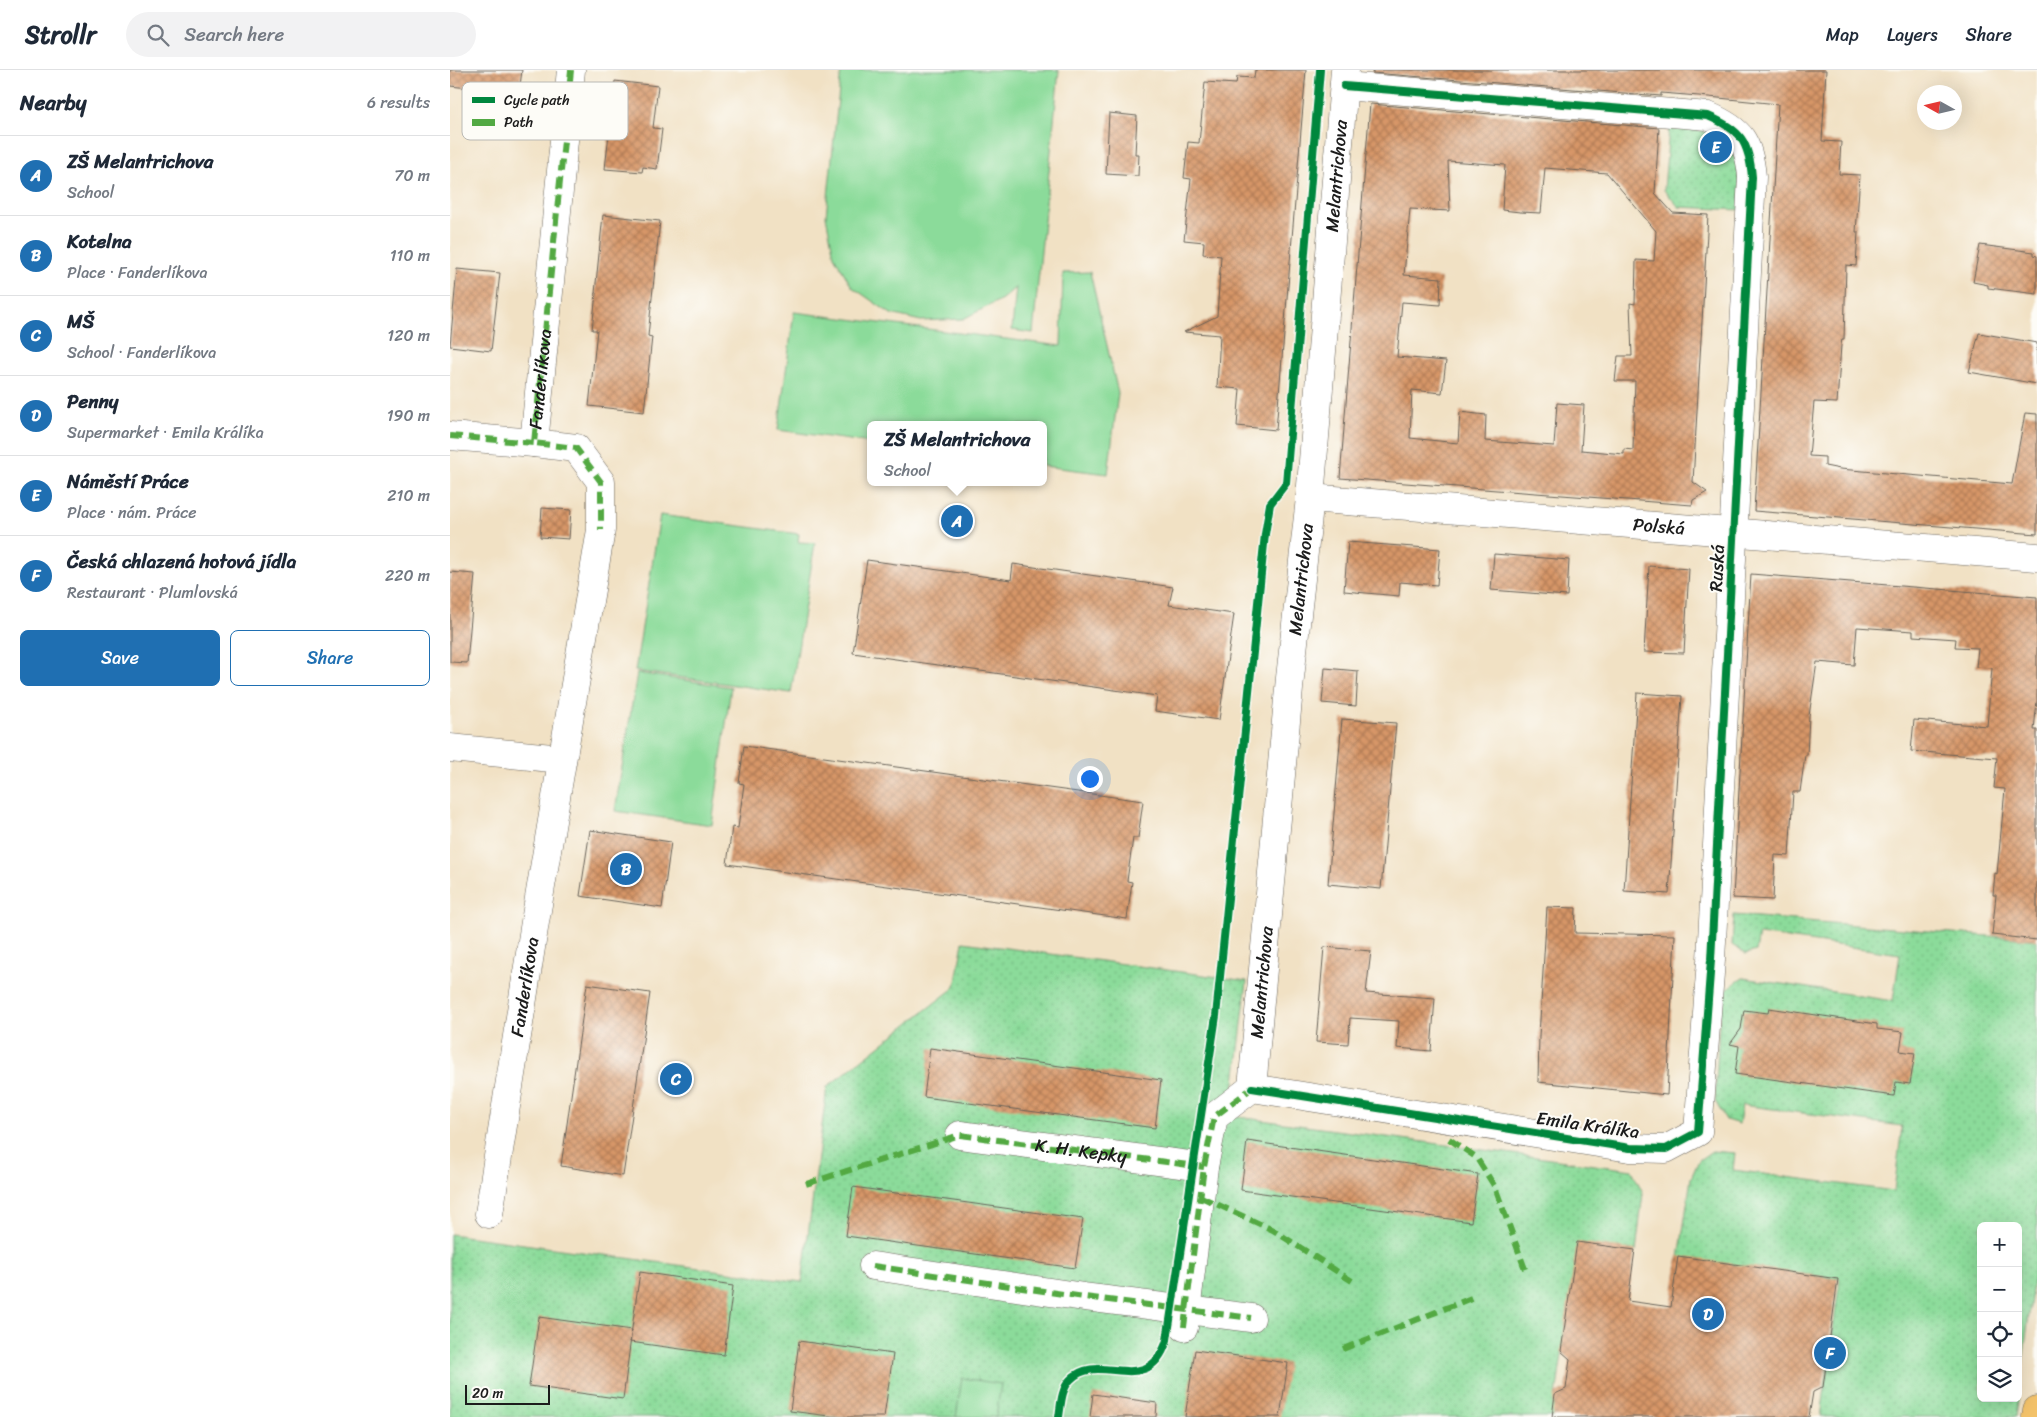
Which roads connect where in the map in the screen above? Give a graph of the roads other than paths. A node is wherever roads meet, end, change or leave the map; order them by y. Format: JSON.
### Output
{"nodes":[{"id":1,"x":1345,"y":78,"type":"edge"},
{"id":2,"x":564,"y":140,"type":"edge"},
{"id":3,"x":450,"y":436,"type":"edge"},
{"id":4,"x":534,"y":443,"type":"junction"},
{"id":5,"x":1310,"y":498,"type":"junction"},
{"id":6,"x":1734,"y":532,"type":"junction"},
{"id":7,"x":2037,"y":557,"type":"edge"},
{"id":8,"x":450,"y":748,"type":"edge"},
{"id":9,"x":562,"y":759,"type":"junction"},
{"id":10,"x":1713,"y":913,"type":"joint"},
{"id":11,"x":1252,"y":1088,"type":"junction"},
{"id":12,"x":960,"y":1135,"type":"dead end"},
{"id":13,"x":1204,"y":1167,"type":"junction"},
{"id":14,"x":489,"y":1214,"type":"dead end"},
{"id":15,"x":872,"y":1266,"type":"dead end"},
{"id":16,"x":1185,"y":1318,"type":"junction"},
{"id":17,"x":1251,"y":1318,"type":"dead end"},
{"id":18,"x":2037,"y":1410,"type":"edge"},
{"id":19,"x":2036,"y":1417,"type":"edge"}],
"edges":[{"from":1,"to":5,"type":"street","name":"Melantrichova"},
{"from":1,"to":6,"type":"street","name":"Ruská"},
{"from":2,"to":4,"type":"street","name":"Fanderlíkova"},
{"from":3,"to":4,"type":"street"},
{"from":4,"to":9,"type":"street","name":"Fanderlíkova"},
{"from":5,"to":6,"type":"street","name":"Polská"},
{"from":5,"to":11,"type":"street","name":"Melantrichova"},
{"from":6,"to":7,"type":"street","name":"Polská"},
{"from":6,"to":10,"type":"street","name":"Ruská"},
{"from":8,"to":9,"type":"street"},
{"from":9,"to":14,"type":"street","name":"Fanderlíkova"},
{"from":10,"to":11,"type":"street","name":"Emila Králíka"},
{"from":11,"to":13,"type":"street"},
{"from":12,"to":13,"type":"street","name":"K. H. Kepky"},
{"from":13,"to":16,"type":"street"},
{"from":15,"to":16,"type":"street"},
{"from":16,"to":17,"type":"street"},
{"from":18,"to":19,"type":"main road"}]}
